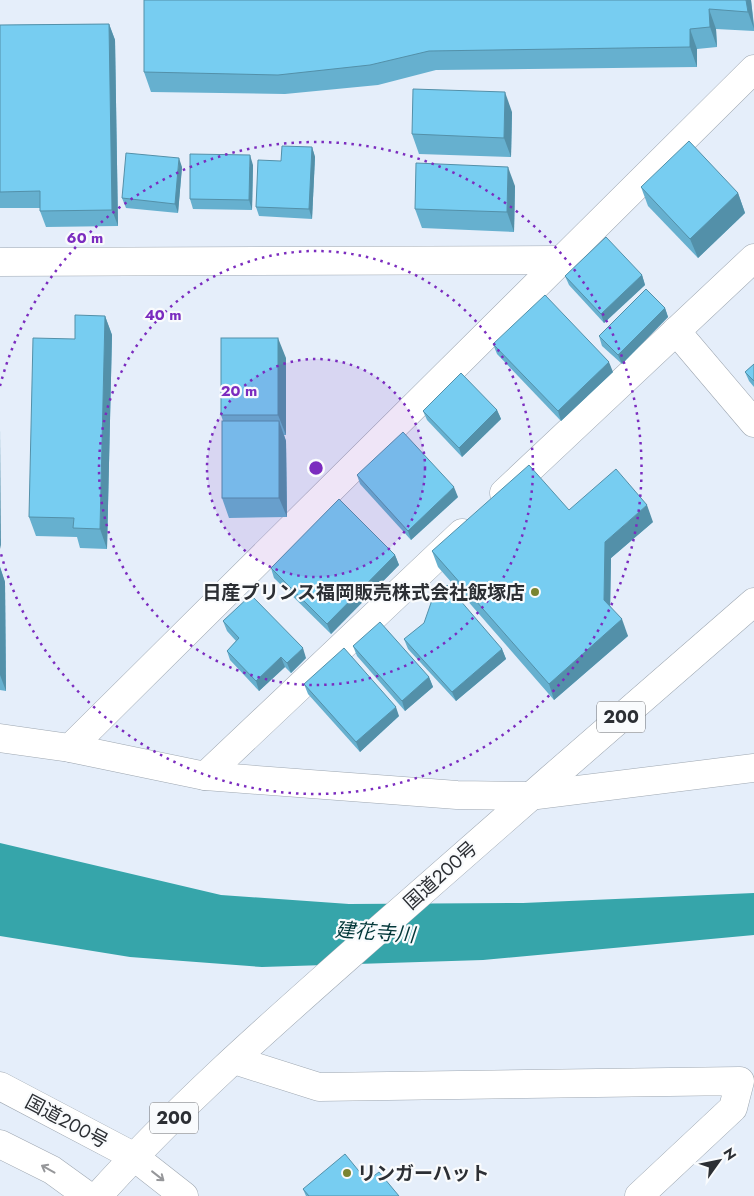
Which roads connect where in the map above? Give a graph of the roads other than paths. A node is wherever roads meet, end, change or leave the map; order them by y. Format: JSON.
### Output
{"nodes":[{"id":1,"x":754,"y":70,"type":"edge"},
{"id":2,"x":754,"y":258,"type":"edge"},
{"id":3,"x":560,"y":260,"type":"junction"},
{"id":4,"x":0,"y":262,"type":"edge"},
{"id":5,"x":676,"y":331,"type":"junction"},
{"id":6,"x":754,"y":422,"type":"edge"},
{"id":7,"x":754,"y":602,"type":"edge"},
{"id":8,"x":0,"y":738,"type":"edge"},
{"id":9,"x":70,"y":748,"type":"junction"},
{"id":10,"x":754,"y":768,"type":"edge"},
{"id":11,"x":205,"y":776,"type":"junction"},
{"id":12,"x":529,"y":796,"type":"junction"},
{"id":13,"x":243,"y":1051,"type":"junction"},
{"id":14,"x":747,"y":1080,"type":"edge"},
{"id":15,"x":0,"y":1086,"type":"edge"},
{"id":16,"x":0,"y":1144,"type":"edge"},
{"id":17,"x":133,"y":1156,"type":"junction"},
{"id":18,"x":88,"y":1196,"type":"edge"},
{"id":19,"x":98,"y":1196,"type":"edge"},
{"id":20,"x":184,"y":1196,"type":"edge"},
{"id":21,"x":639,"y":1196,"type":"edge"}],
"edges":[{"from":1,"to":3,"type":"main road"},
{"from":2,"to":5,"type":"main road"},
{"from":3,"to":4,"type":"main road"},
{"from":3,"to":9,"type":"main road"},
{"from":5,"to":6,"type":"main road"},
{"from":5,"to":11,"type":"main road"},
{"from":7,"to":12,"type":"main road","name":"国道200号","number":"200"},
{"from":8,"to":9,"type":"main road"},
{"from":9,"to":11,"type":"main road"},
{"from":10,"to":12,"type":"main road"},
{"from":11,"to":12,"type":"main road"},
{"from":12,"to":13,"type":"main road","name":"国道200号","number":"200"},
{"from":13,"to":14,"type":"main road"},
{"from":13,"to":17,"type":"main road","name":"国道200号","number":"200"},
{"from":14,"to":21,"type":"main road"},
{"from":15,"to":17,"type":"main road","name":"国道200号"},
{"from":18,"to":16,"type":"main road","one_way":true},
{"from":17,"to":19,"type":"main road","name":"国道200号","number":"200"},
{"from":17,"to":20,"type":"main road","one_way":true}]}
